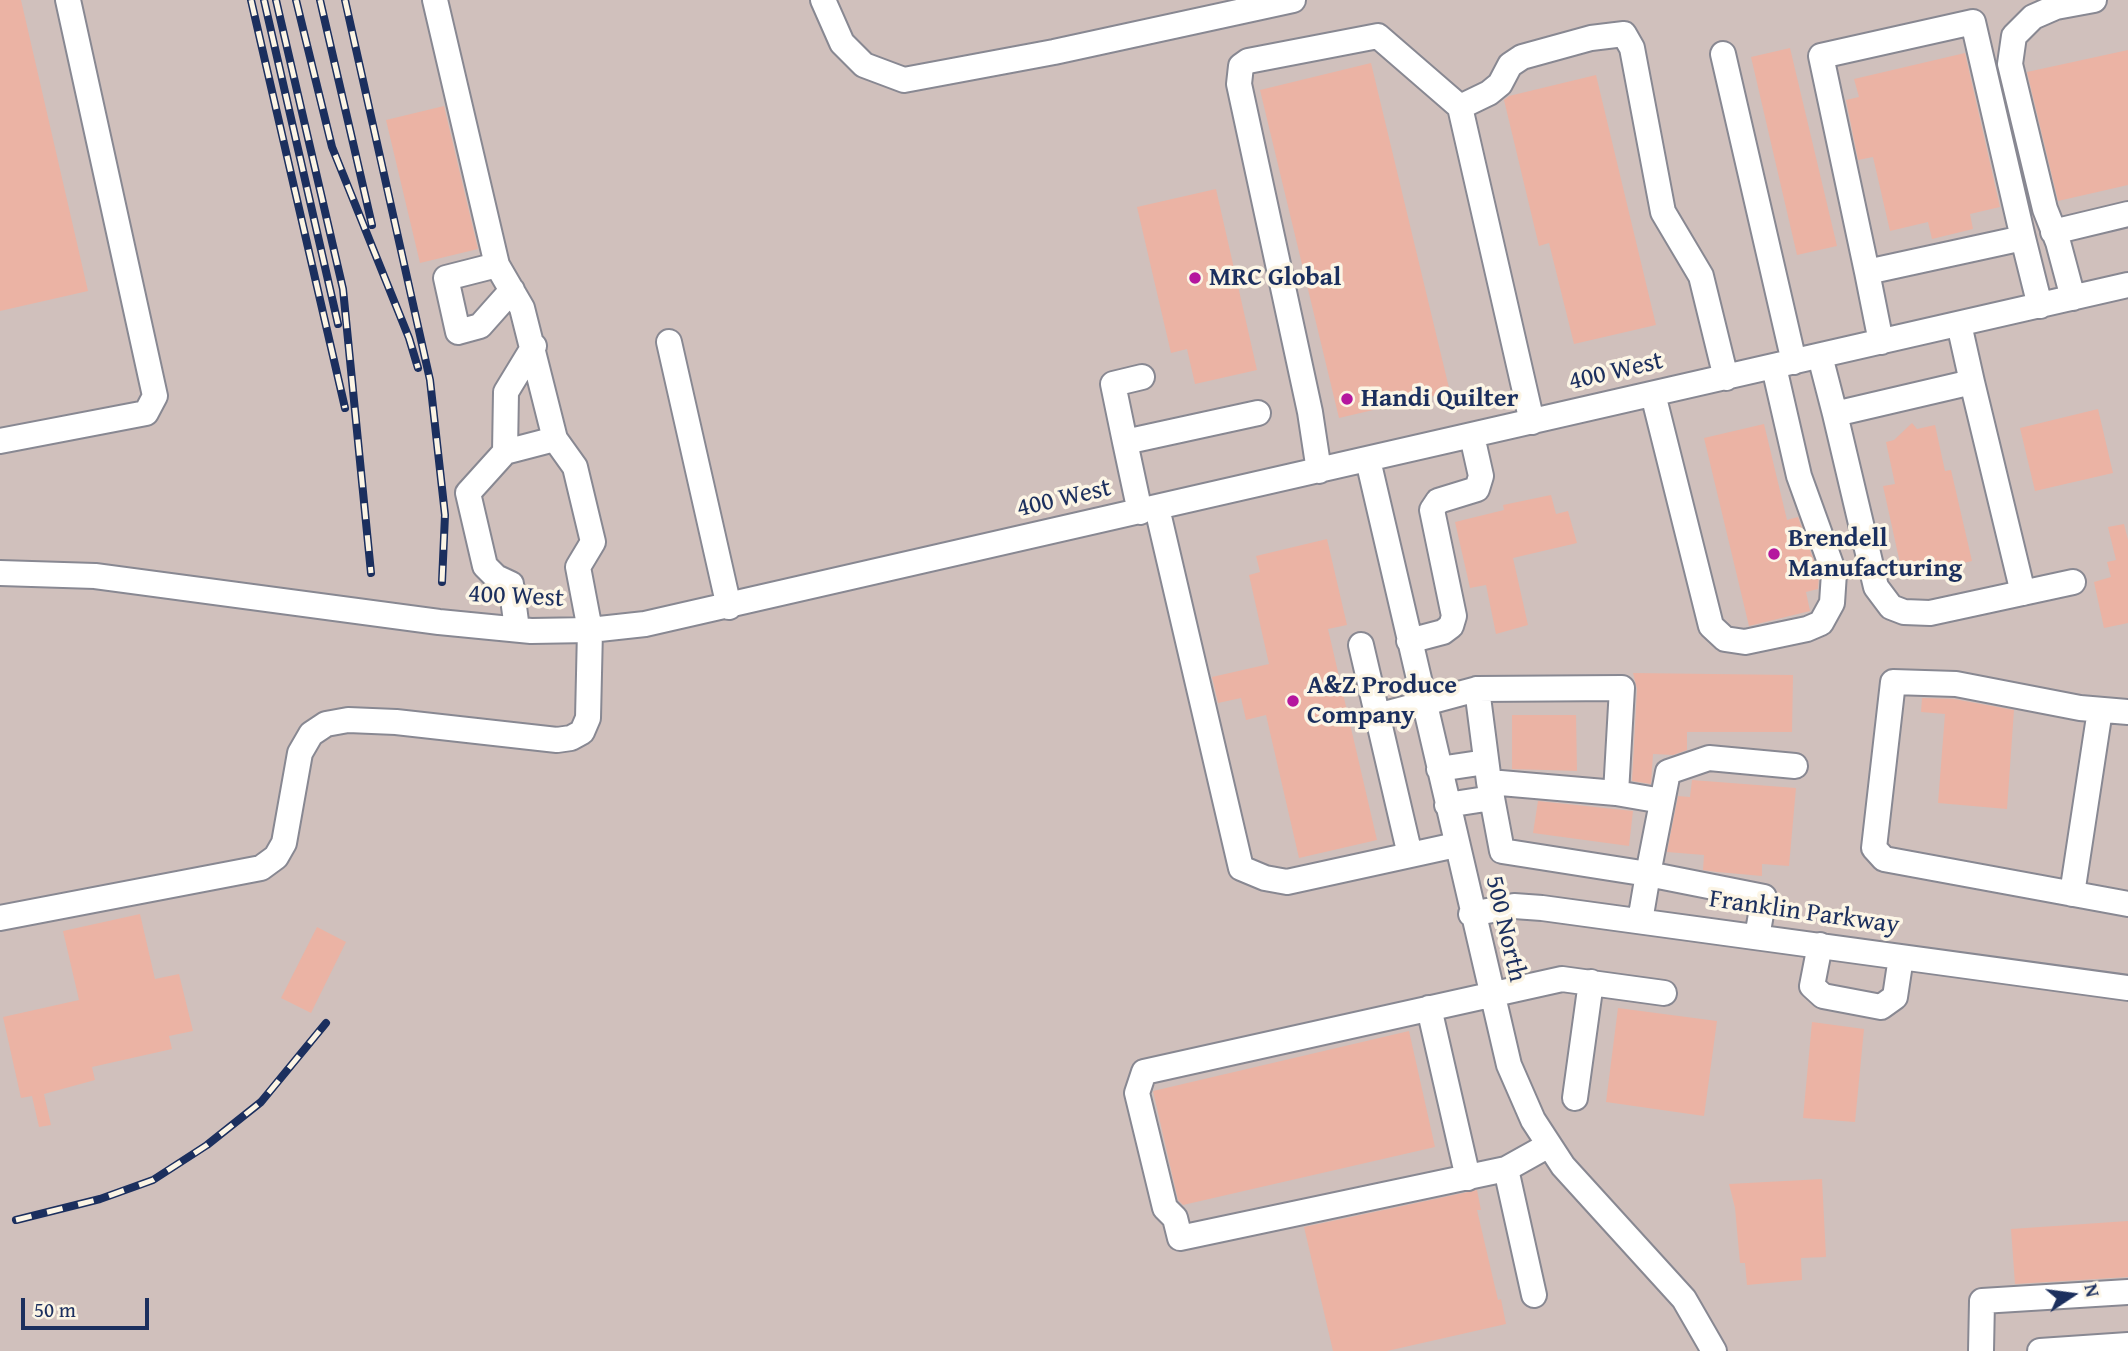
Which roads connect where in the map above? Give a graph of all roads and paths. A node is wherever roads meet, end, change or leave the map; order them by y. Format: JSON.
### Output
{"nodes":[{"id":1,"x":68,"y":0,"type":"edge"},
{"id":2,"x":435,"y":0,"type":"edge"},
{"id":3,"x":824,"y":0,"type":"edge"},
{"id":4,"x":1293,"y":0,"type":"edge"},
{"id":5,"x":2094,"y":0,"type":"edge"},
{"id":6,"x":1723,"y":54,"type":"dead end"},
{"id":7,"x":1460,"y":107,"type":"junction"},
{"id":8,"x":2128,"y":214,"type":"edge"},
{"id":9,"x":2053,"y":232,"type":"junction"},
{"id":10,"x":2023,"y":238,"type":"junction"},
{"id":11,"x":497,"y":265,"type":"junction"},
{"id":12,"x":1867,"y":272,"type":"junction"},
{"id":13,"x":2128,"y":285,"type":"edge"},
{"id":14,"x":512,"y":290,"type":"junction"},
{"id":15,"x":2073,"y":298,"type":"junction"},
{"id":16,"x":2040,"y":306,"type":"junction"},
{"id":17,"x":1959,"y":324,"type":"junction"},
{"id":18,"x":668,"y":342,"type":"dead end"},
{"id":19,"x":1881,"y":342,"type":"junction"},
{"id":20,"x":534,"y":345,"type":"junction"},
{"id":21,"x":1820,"y":356,"type":"junction"},
{"id":22,"x":1784,"y":364,"type":"junction"},
{"id":23,"x":1142,"y":377,"type":"dead end"},
{"id":24,"x":1726,"y":378,"type":"junction"},
{"id":25,"x":1972,"y":382,"type":"junction"},
{"id":26,"x":1653,"y":394,"type":"junction"},
{"id":27,"x":1258,"y":413,"type":"dead end"},
{"id":28,"x":1835,"y":414,"type":"junction"},
{"id":29,"x":1532,"y":422,"type":"junction"},
{"id":30,"x":1472,"y":436,"type":"junction"},
{"id":31,"x":555,"y":439,"type":"junction"},
{"id":32,"x":0,"y":441,"type":"edge"},
{"id":33,"x":1125,"y":442,"type":"junction"},
{"id":34,"x":505,"y":452,"type":"junction"},
{"id":35,"x":1368,"y":460,"type":"junction"},
{"id":36,"x":1319,"y":471,"type":"junction"},
{"id":37,"x":1149,"y":510,"type":"junction"},
{"id":38,"x":0,"y":573,"type":"edge"},
{"id":39,"x":2073,"y":582,"type":"dead end"},
{"id":40,"x":2023,"y":593,"type":"junction"},
{"id":41,"x":729,"y":607,"type":"junction"},
{"id":42,"x":517,"y":629,"type":"junction"},
{"id":43,"x":590,"y":630,"type":"junction"},
{"id":44,"x":1409,"y":641,"type":"junction"},
{"id":45,"x":1361,"y":645,"type":"dead end"},
{"id":46,"x":1477,"y":689,"type":"junction"},
{"id":47,"x":1423,"y":702,"type":"junction"},
{"id":48,"x":2100,"y":710,"type":"junction"},
{"id":49,"x":2128,"y":712,"type":"edge"},
{"id":50,"x":1377,"y":716,"type":"junction"},
{"id":51,"x":1795,"y":766,"type":"dead end"},
{"id":52,"x":1439,"y":769,"type":"junction"},
{"id":53,"x":1489,"y":780,"type":"junction"},
{"id":54,"x":1616,"y":793,"type":"junction"},
{"id":55,"x":1662,"y":801,"type":"junction"},
{"id":56,"x":1447,"y":805,"type":"junction"},
{"id":57,"x":1455,"y":845,"type":"junction"},
{"id":58,"x":1409,"y":855,"type":"junction"},
{"id":59,"x":1647,"y":874,"type":"junction"},
{"id":60,"x":2072,"y":894,"type":"junction"},
{"id":61,"x":2128,"y":904,"type":"edge"},
{"id":62,"x":1471,"y":914,"type":"junction"},
{"id":63,"x":0,"y":918,"type":"edge"},
{"id":64,"x":1640,"y":921,"type":"junction"},
{"id":65,"x":1757,"y":937,"type":"junction"},
{"id":66,"x":1820,"y":946,"type":"junction"},
{"id":67,"x":1901,"y":957,"type":"junction"},
{"id":68,"x":1591,"y":982,"type":"junction"},
{"id":69,"x":2128,"y":988,"type":"edge"},
{"id":70,"x":1664,"y":993,"type":"dead end"},
{"id":71,"x":1490,"y":996,"type":"junction"},
{"id":72,"x":1429,"y":1008,"type":"junction"},
{"id":73,"x":1575,"y":1098,"type":"dead end"},
{"id":74,"x":1549,"y":1146,"type":"junction"},
{"id":75,"x":1506,"y":1169,"type":"junction"},
{"id":76,"x":1468,"y":1178,"type":"junction"},
{"id":77,"x":2128,"y":1292,"type":"edge"},
{"id":78,"x":1535,"y":1295,"type":"dead end"},
{"id":79,"x":2128,"y":1345,"type":"edge"},
{"id":80,"x":1714,"y":1351,"type":"edge"},
{"id":81,"x":1981,"y":1351,"type":"edge"},
{"id":82,"x":2040,"y":1351,"type":"edge"}],
"edges":[{"from":1,"to":32,"type":"street"},
{"from":2,"to":11,"type":"street"},
{"from":3,"to":4,"type":"street"},
{"from":5,"to":9,"type":"street"},
{"from":6,"to":22,"type":"street"},
{"from":7,"to":24,"type":"street"},
{"from":7,"to":29,"type":"street"},
{"from":7,"to":36,"type":"street"},
{"from":8,"to":9,"type":"street"},
{"from":9,"to":15,"type":"street"},
{"from":10,"to":12,"type":"street"},
{"from":10,"to":12,"type":"street"},
{"from":10,"to":16,"type":"street"},
{"from":11,"to":14,"type":"street"},
{"from":11,"to":14,"type":"street"},
{"from":12,"to":19,"type":"street"},
{"from":13,"to":15,"type":"street","name":"400 West"},
{"from":14,"to":20,"type":"street"},
{"from":15,"to":16,"type":"street","name":"400 West"},
{"from":16,"to":17,"type":"street","name":"400 West"},
{"from":17,"to":19,"type":"street","name":"400 West"},
{"from":17,"to":25,"type":"street"},
{"from":18,"to":41,"type":"street"},
{"from":19,"to":21,"type":"street","name":"400 West"},
{"from":20,"to":31,"type":"street"},
{"from":20,"to":34,"type":"street"},
{"from":21,"to":22,"type":"street","name":"400 West"},
{"from":21,"to":28,"type":"street"},
{"from":22,"to":24,"type":"street","name":"400 West"},
{"from":22,"to":26,"type":"street"},
{"from":23,"to":33,"type":"street"},
{"from":24,"to":26,"type":"street","name":"400 West"},
{"from":25,"to":28,"type":"street"},
{"from":25,"to":40,"type":"street"},
{"from":26,"to":29,"type":"street","name":"400 West"},
{"from":27,"to":33,"type":"street"},
{"from":28,"to":40,"type":"street"},
{"from":29,"to":30,"type":"street","name":"400 West"},
{"from":30,"to":35,"type":"street","name":"400 West"},
{"from":30,"to":44,"type":"street"},
{"from":31,"to":34,"type":"street"},
{"from":31,"to":43,"type":"street"},
{"from":33,"to":37,"type":"street"},
{"from":34,"to":42,"type":"street"},
{"from":35,"to":36,"type":"street","name":"400 West"},
{"from":35,"to":44,"type":"street","name":"500 North"},
{"from":36,"to":37,"type":"street","name":"400 West"},
{"from":37,"to":41,"type":"street","name":"400 West"},
{"from":37,"to":58,"type":"street"},
{"from":38,"to":42,"type":"street","name":"400 West"},
{"from":39,"to":40,"type":"street"},
{"from":41,"to":43,"type":"street","name":"400 West"},
{"from":42,"to":43,"type":"street","name":"400 West"},
{"from":43,"to":63,"type":"street"},
{"from":44,"to":47,"type":"street","name":"500 North"},
{"from":45,"to":50,"type":"street"},
{"from":46,"to":47,"type":"street"},
{"from":46,"to":53,"type":"street"},
{"from":46,"to":54,"type":"street"},
{"from":47,"to":50,"type":"street"},
{"from":47,"to":52,"type":"street","name":"500 North"},
{"from":48,"to":49,"type":"street"},
{"from":48,"to":60,"type":"street"},
{"from":48,"to":60,"type":"street"},
{"from":50,"to":58,"type":"street"},
{"from":51,"to":55,"type":"street"},
{"from":52,"to":53,"type":"street"},
{"from":52,"to":56,"type":"street","name":"500 North"},
{"from":53,"to":54,"type":"street"},
{"from":53,"to":56,"type":"street"},
{"from":53,"to":59,"type":"street"},
{"from":54,"to":55,"type":"street"},
{"from":55,"to":59,"type":"street"},
{"from":56,"to":57,"type":"street","name":"500 North"},
{"from":57,"to":58,"type":"street"},
{"from":57,"to":62,"type":"street","name":"500 North"},
{"from":59,"to":64,"type":"street"},
{"from":59,"to":65,"type":"street"},
{"from":60,"to":61,"type":"street"},
{"from":62,"to":64,"type":"street","name":"Franklin Parkway"},
{"from":62,"to":71,"type":"street","name":"500 North"},
{"from":64,"to":65,"type":"street","name":"Franklin Parkway"},
{"from":65,"to":66,"type":"street","name":"Franklin Parkway"},
{"from":66,"to":67,"type":"street","name":"Franklin Parkway"},
{"from":66,"to":67,"type":"street"},
{"from":67,"to":69,"type":"street","name":"Franklin Parkway"},
{"from":68,"to":70,"type":"street"},
{"from":68,"to":71,"type":"street"},
{"from":68,"to":73,"type":"street"},
{"from":71,"to":72,"type":"street"},
{"from":71,"to":74,"type":"street","name":"500 North"},
{"from":72,"to":76,"type":"street"},
{"from":72,"to":76,"type":"street"},
{"from":74,"to":75,"type":"street"},
{"from":74,"to":80,"type":"street","name":"500 North"},
{"from":75,"to":76,"type":"street"},
{"from":75,"to":78,"type":"street"},
{"from":77,"to":81,"type":"street"},
{"from":79,"to":82,"type":"street"}]}
